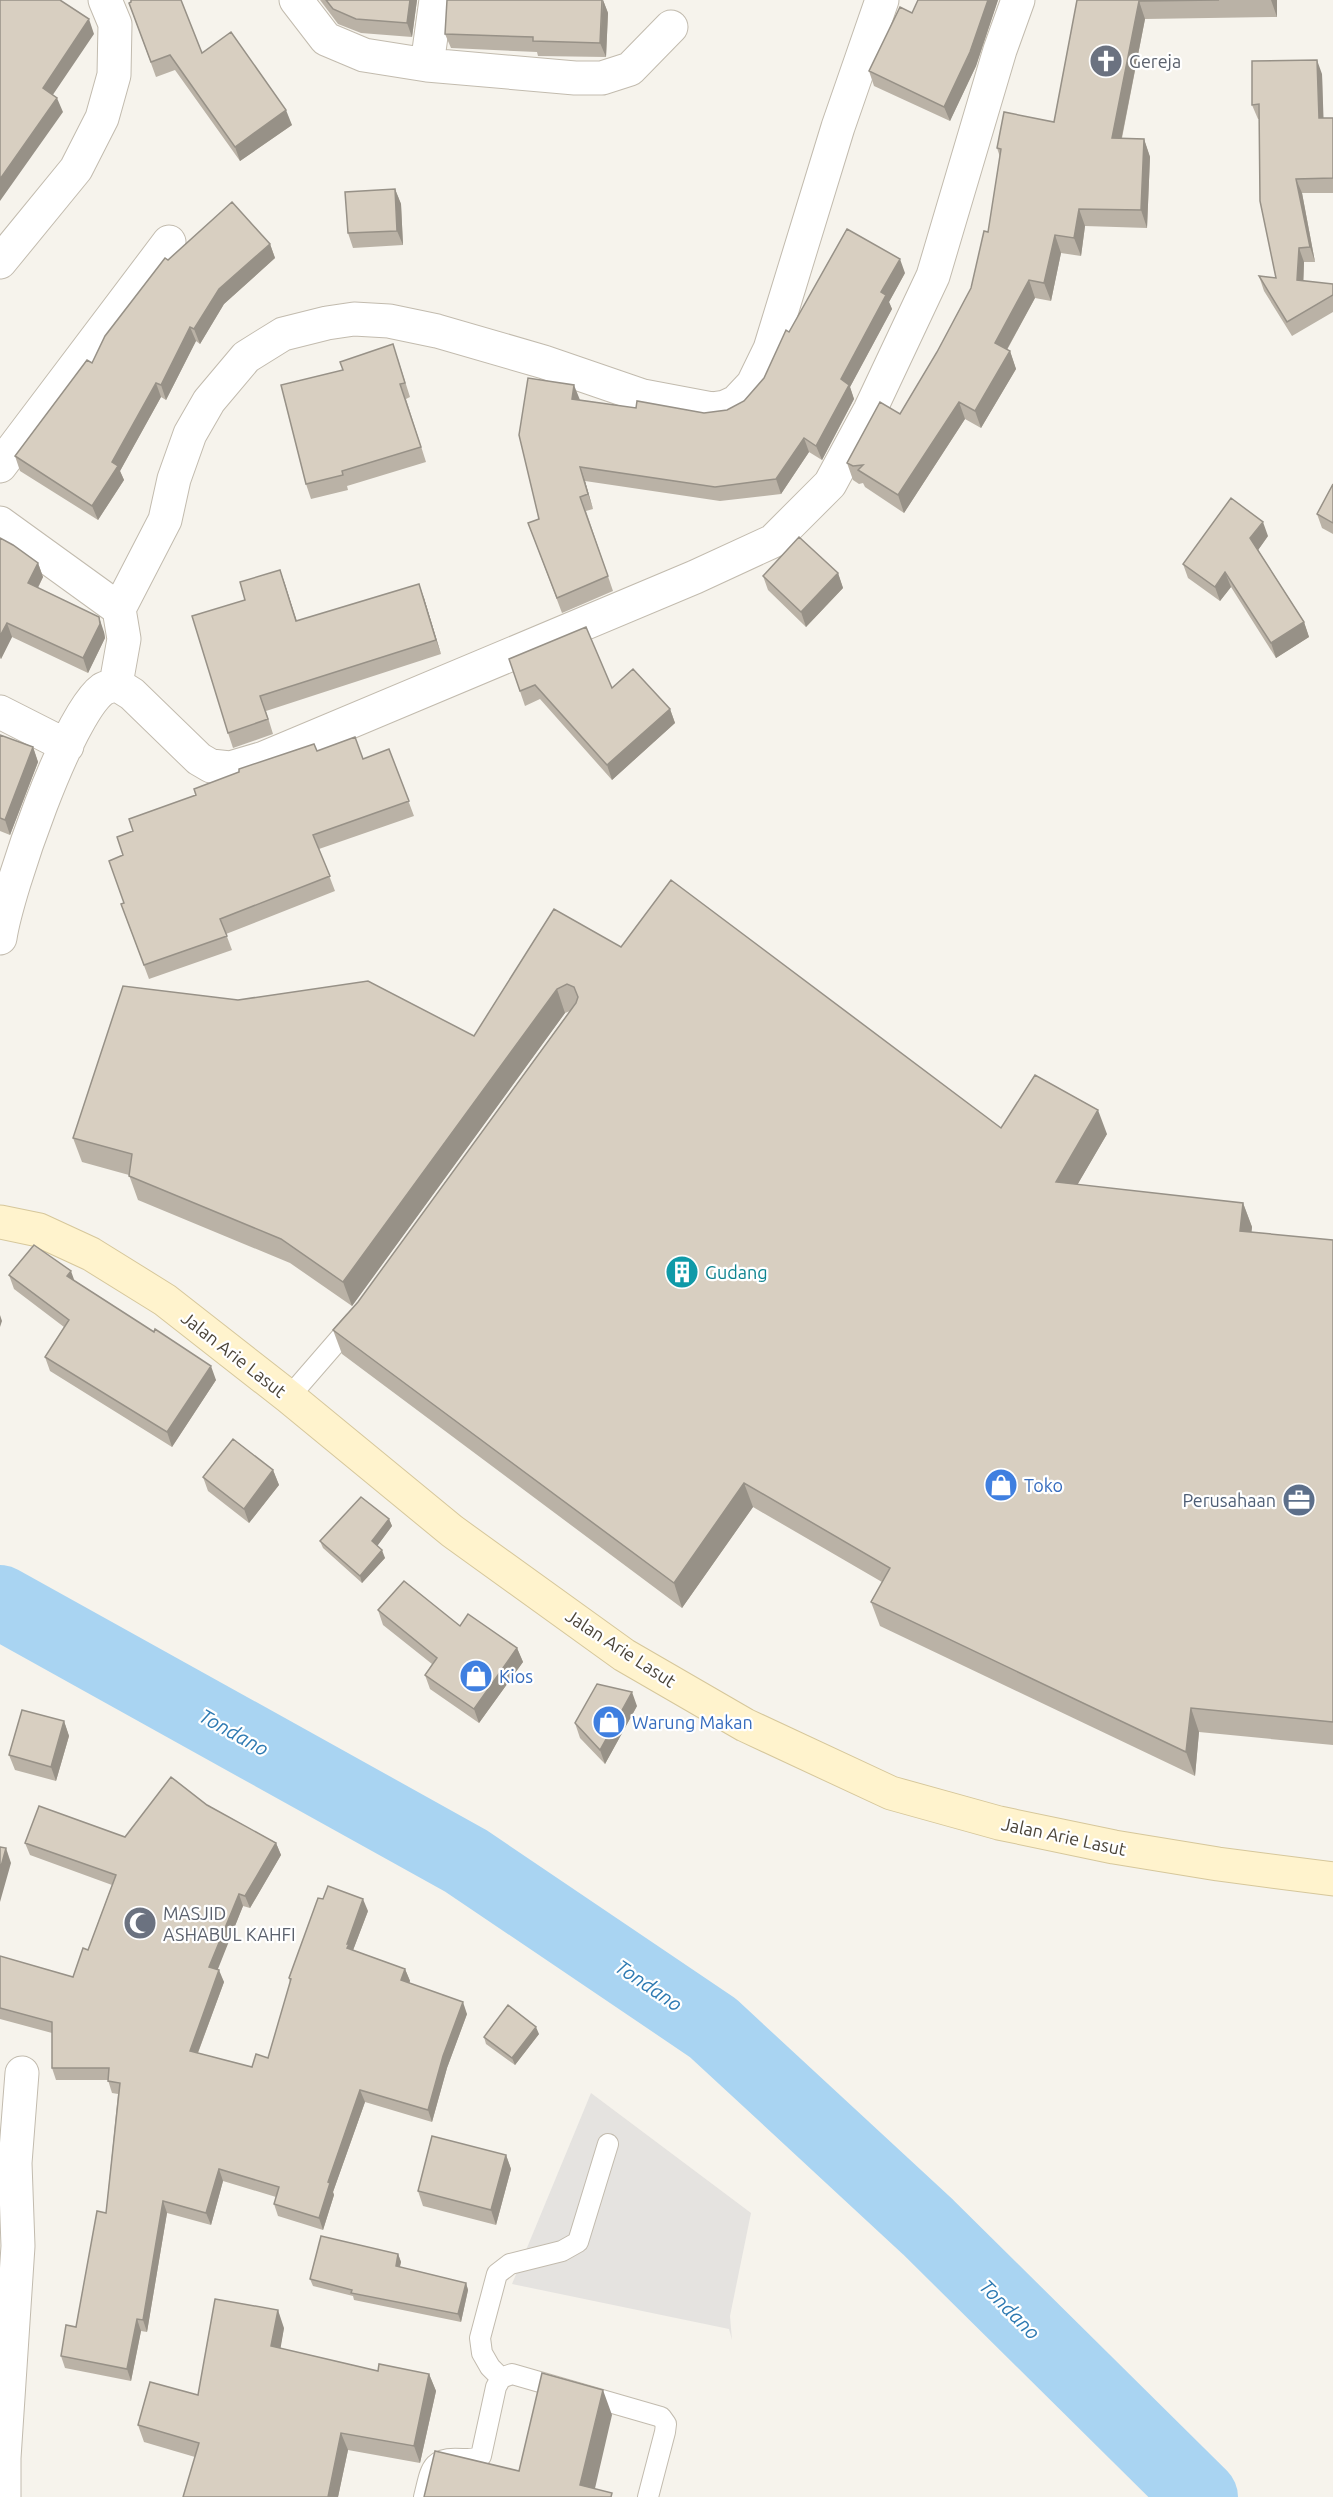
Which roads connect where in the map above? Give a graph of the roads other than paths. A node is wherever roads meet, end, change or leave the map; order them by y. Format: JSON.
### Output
{"nodes":[{"id":1,"x":105,"y":0,"type":"edge"},
{"id":2,"x":296,"y":0,"type":"edge"},
{"id":3,"x":436,"y":0,"type":"edge"},
{"id":4,"x":882,"y":0,"type":"edge"},
{"id":5,"x":1018,"y":0,"type":"edge"},
{"id":6,"x":671,"y":27,"type":"dead end"},
{"id":7,"x":427,"y":65,"type":"junction"},
{"id":8,"x":169,"y":242,"type":"dead end"},
{"id":9,"x":0,"y":262,"type":"edge"},
{"id":10,"x":0,"y":466,"type":"edge"},
{"id":11,"x":0,"y":523,"type":"edge"},
{"id":12,"x":119,"y":609,"type":"junction"},
{"id":13,"x":116,"y":684,"type":"junction"},
{"id":14,"x":0,"y":712,"type":"edge"},
{"id":15,"x":67,"y":746,"type":"junction"},
{"id":16,"x":0,"y":933,"type":"edge"},
{"id":17,"x":0,"y":1222,"type":"edge"},
{"id":18,"x":364,"y":1309,"type":"edge"},
{"id":19,"x":289,"y":1397,"type":"junction"},
{"id":20,"x":1333,"y":1879,"type":"edge"},
{"id":21,"x":22,"y":2073,"type":"dead end"},
{"id":22,"x":608,"y":2144,"type":"dead end"},
{"id":23,"x":501,"y":2378,"type":"junction"},
{"id":24,"x":4,"y":2497,"type":"edge"},
{"id":25,"x":424,"y":2497,"type":"edge"},
{"id":26,"x":648,"y":2497,"type":"edge"}],
"edges":[{"from":1,"to":9,"type":"street"},
{"from":2,"to":7,"type":"street"},
{"from":3,"to":7,"type":"street"},
{"from":4,"to":12,"type":"street"},
{"from":5,"to":13,"type":"street"},
{"from":6,"to":7,"type":"street"},
{"from":8,"to":10,"type":"street"},
{"from":11,"to":12,"type":"street"},
{"from":12,"to":13,"type":"street"},
{"from":13,"to":15,"type":"street"},
{"from":14,"to":15,"type":"street"},
{"from":15,"to":16,"type":"street"},
{"from":17,"to":19,"type":"main road","name":"Jalan Arie Lasut"},
{"from":18,"to":19,"type":"lane"},
{"from":19,"to":20,"type":"main road","name":"Jalan Arie Lasut"},
{"from":21,"to":24,"type":"street"},
{"from":22,"to":23,"type":"lane"},
{"from":23,"to":25,"type":"lane"},
{"from":23,"to":26,"type":"lane"}]}
